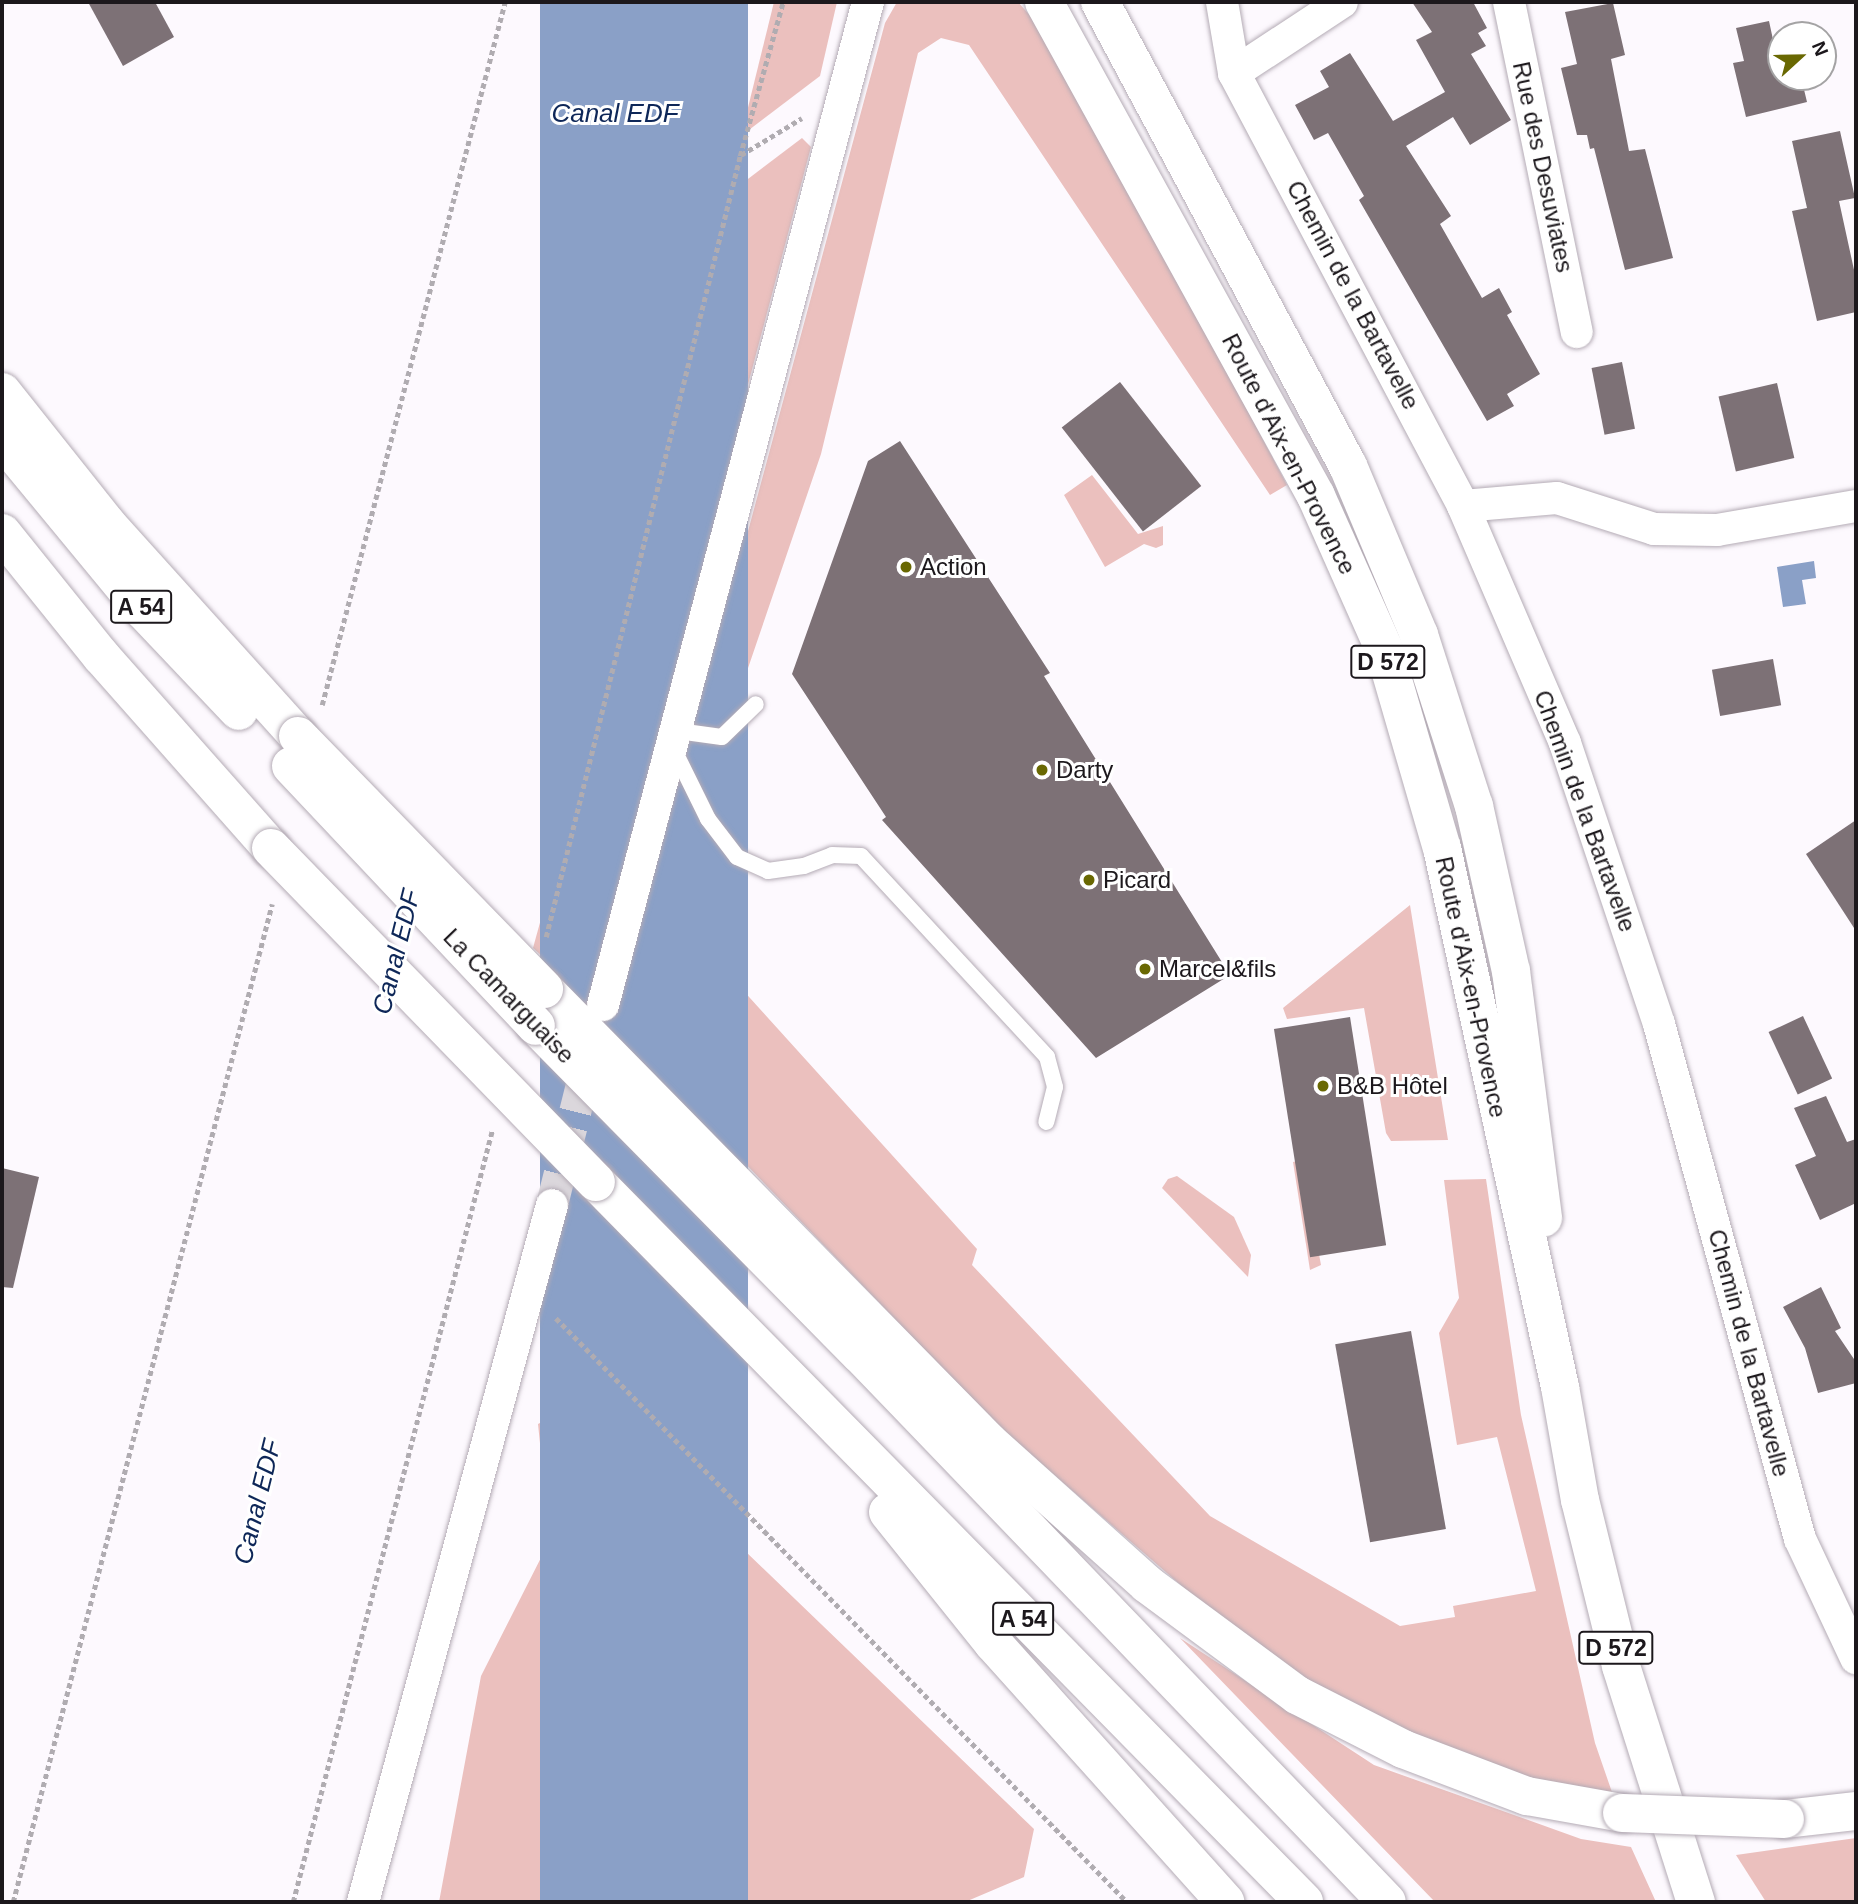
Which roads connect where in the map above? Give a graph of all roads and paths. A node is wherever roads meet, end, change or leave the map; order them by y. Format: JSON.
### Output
{"nodes":[{"id":1,"x":505,"y":2,"type":"edge"},
{"id":2,"x":868,"y":2,"type":"edge"},
{"id":3,"x":1044,"y":2,"type":"edge"},
{"id":4,"x":1100,"y":2,"type":"edge"},
{"id":5,"x":1222,"y":2,"type":"edge"},
{"id":6,"x":1342,"y":2,"type":"edge"},
{"id":7,"x":1509,"y":2,"type":"edge"},
{"id":8,"x":1234,"y":72,"type":"junction"},
{"id":9,"x":838,"y":120,"type":"junction"},
{"id":10,"x":740,"y":156,"type":"dead end"},
{"id":11,"x":1577,"y":332,"type":"dead end"},
{"id":12,"x":2,"y":393,"type":"edge"},
{"id":13,"x":2,"y":439,"type":"edge"},
{"id":14,"x":1463,"y":506,"type":"junction"},
{"id":15,"x":1856,"y":506,"type":"edge"},
{"id":16,"x":2,"y":533,"type":"edge"},
{"id":17,"x":756,"y":704,"type":"dead end"},
{"id":18,"x":303,"y":739,"type":"junction"},
{"id":19,"x":675,"y":740,"type":"junction"},
{"id":20,"x":273,"y":898,"type":"dead end"},
{"id":21,"x":603,"y":1005,"type":"dead end"},
{"id":22,"x":543,"y":1033,"type":"junction"},
{"id":23,"x":1046,"y":1122,"type":"dead end"},
{"id":24,"x":552,"y":1205,"type":"tunnel mouth"},
{"id":25,"x":529,"y":1290,"type":"junction"},
{"id":26,"x":745,"y":1333,"type":"junction"},
{"id":27,"x":903,"y":1354,"type":"junction"},
{"id":28,"x":1560,"y":1387,"type":"junction"},
{"id":29,"x":1856,"y":1658,"type":"edge"},
{"id":30,"x":1856,"y":1811,"type":"edge"},
{"id":31,"x":13,"y":1902,"type":"edge"},
{"id":32,"x":363,"y":1902,"type":"edge"},
{"id":33,"x":1126,"y":1902,"type":"edge"},
{"id":34,"x":1224,"y":1902,"type":"edge"},
{"id":35,"x":1304,"y":1902,"type":"edge"},
{"id":36,"x":1387,"y":1902,"type":"edge"},
{"id":37,"x":1696,"y":1902,"type":"edge"}],
"edges":[{"from":1,"to":18,"type":"path"},
{"from":2,"to":9,"type":"street"},
{"from":3,"to":28,"type":"main road","name":"Route d'Aix-en-Provence","number":"D 572"},
{"from":4,"to":28,"type":"main road","name":"Route d'Aix-en-Provence","number":"D 572"},
{"from":5,"to":8,"type":"street","name":"Chemin de la Bartavelle"},
{"from":6,"to":8,"type":"street"},
{"from":7,"to":11,"type":"street","name":"Rue des Desuviates"},
{"from":8,"to":14,"type":"street","name":"Chemin de la Bartavelle"},
{"from":9,"to":10,"type":"path"},
{"from":9,"to":19,"type":"street"},
{"from":12,"to":18,"type":"main road"},
{"from":13,"to":18,"type":"main road","name":"La Camarguaise","number":"A 54"},
{"from":14,"to":15,"type":"street"},
{"from":14,"to":29,"type":"street","name":"Chemin de la Bartavelle"},
{"from":16,"to":26,"type":"main road","number":"A 54","bridge":true},
{"from":17,"to":19,"type":"lane"},
{"from":18,"to":22,"type":"main road","name":"La Camarguaise","number":"A 54","bridge":true},
{"from":18,"to":27,"type":"main road","bridge":true},
{"from":19,"to":21,"type":"street"},
{"from":19,"to":23,"type":"lane"},
{"from":20,"to":31,"type":"path"},
{"from":22,"to":27,"type":"main road"},
{"from":22,"to":36,"type":"main road","name":"La Camarguaise","number":"A 54"},
{"from":24,"to":25,"type":"street"},
{"from":25,"to":32,"type":"street"},
{"from":25,"to":33,"type":"path"},
{"from":26,"to":34,"type":"main road"},
{"from":26,"to":35,"type":"main road","number":"A 54"},
{"from":27,"to":30,"type":"main road","bridge":true},
{"from":28,"to":37,"type":"main road","name":"Route d'Aix-en-Provence","number":"D 572"}]}
